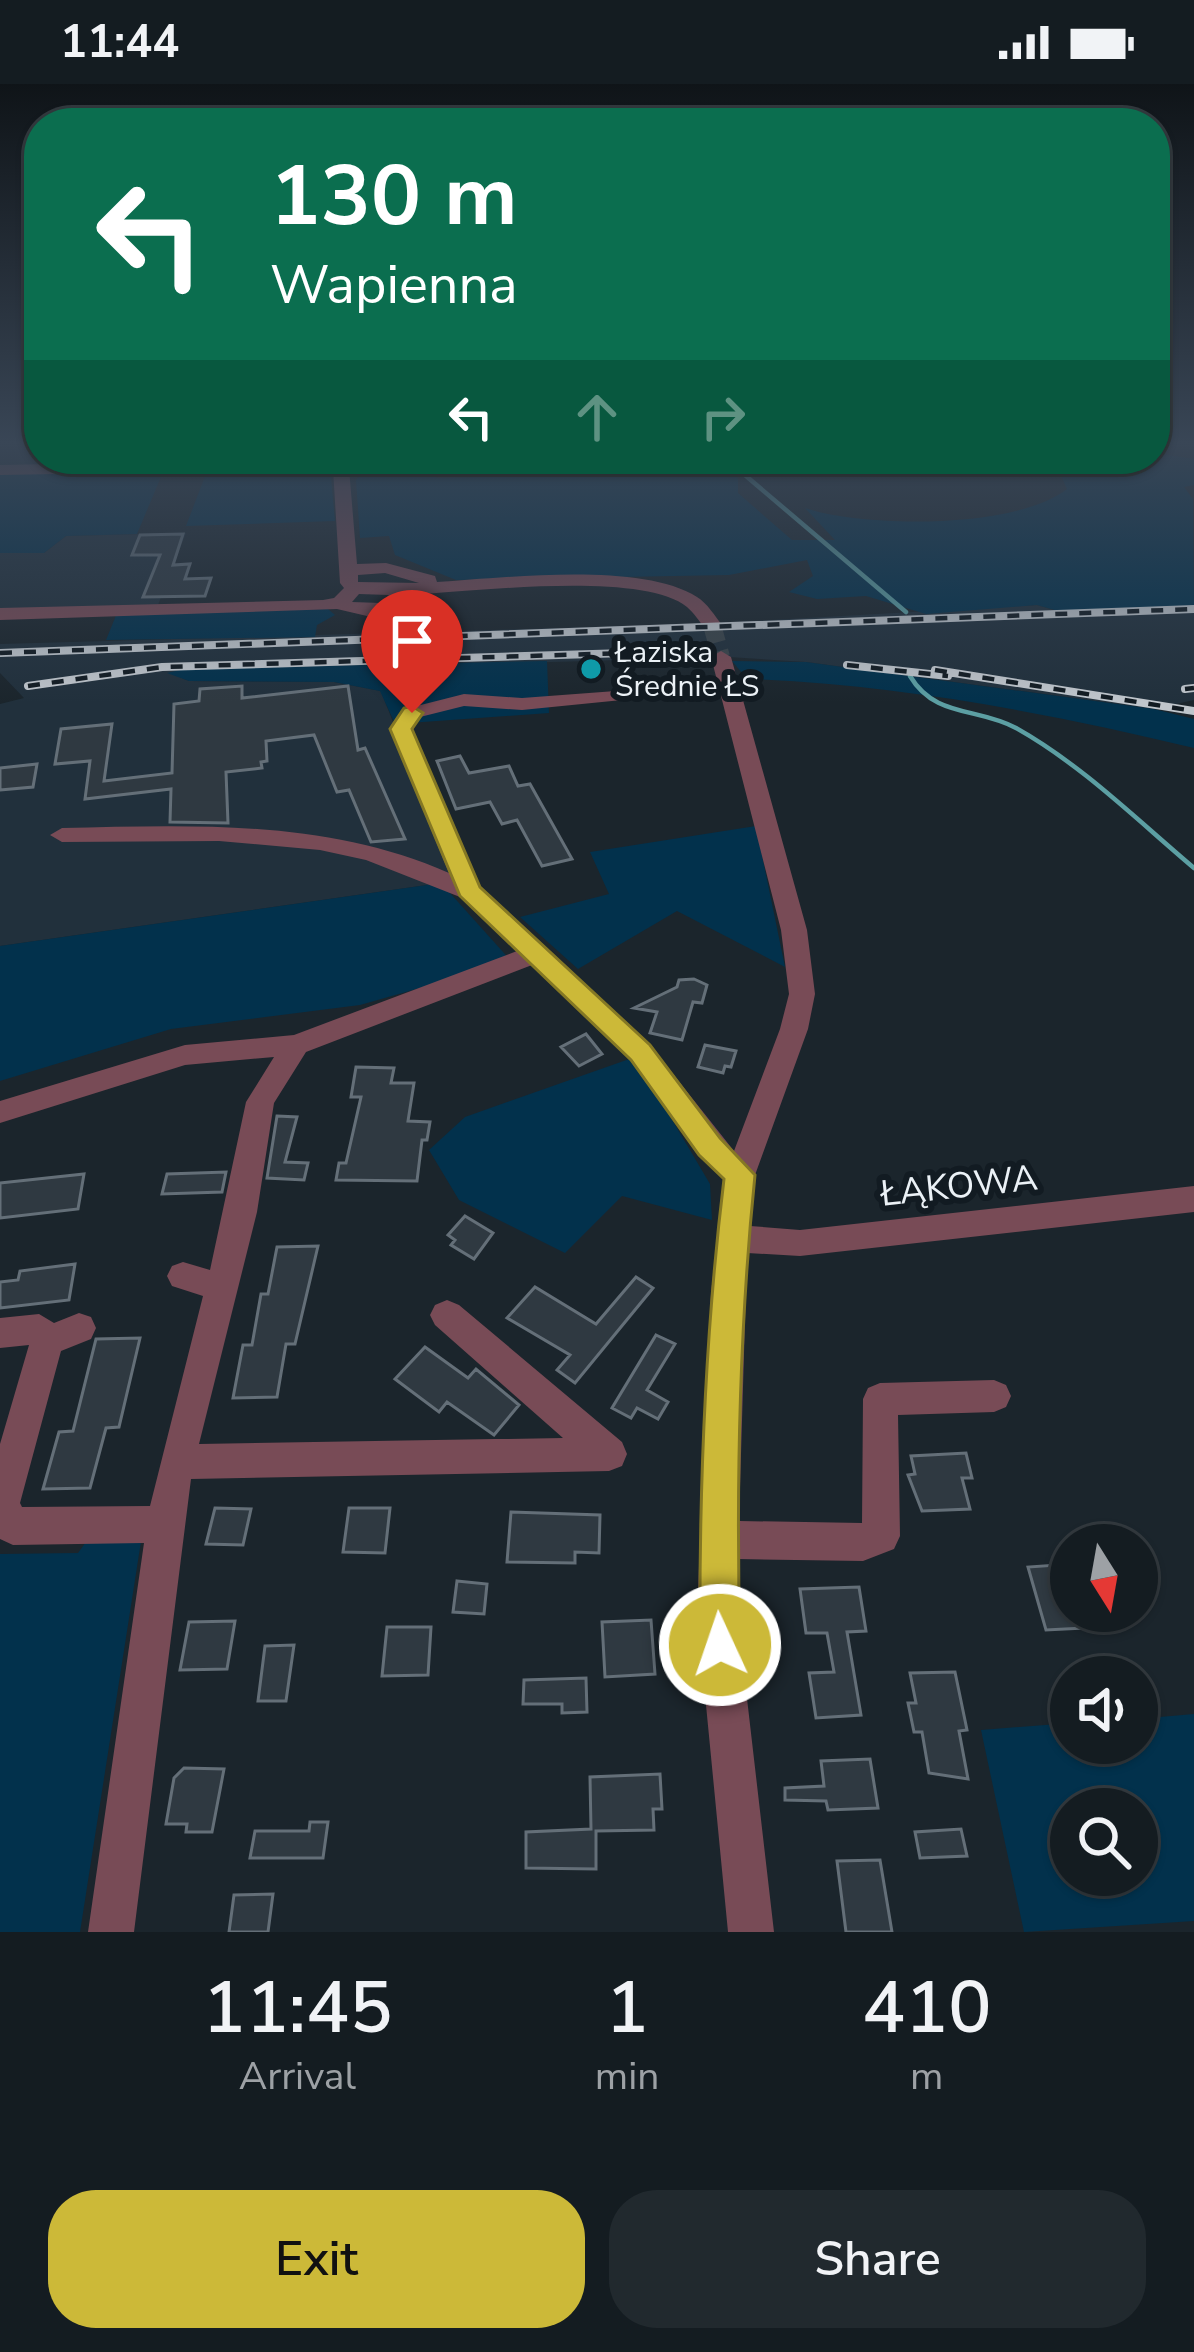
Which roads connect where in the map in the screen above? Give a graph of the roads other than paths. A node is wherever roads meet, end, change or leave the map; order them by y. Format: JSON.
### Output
{"nodes":[{"id":1,"x":344,"y":530,"type":"edge"},
{"id":2,"x":347,"y":587,"type":"junction"},
{"id":3,"x":450,"y":587,"type":"junction"},
{"id":4,"x":0,"y":614,"type":"edge"},
{"id":5,"x":622,"y":694,"type":"dead end"},
{"id":6,"x":62,"y":836,"type":"dead end"},
{"id":7,"x":469,"y":891,"type":"junction"},
{"id":8,"x":538,"y":953,"type":"junction"},
{"id":9,"x":296,"y":1045,"type":"junction"},
{"id":10,"x":0,"y":1112,"type":"edge"},
{"id":11,"x":740,"y":1175,"type":"junction"},
{"id":12,"x":1194,"y":1199,"type":"edge"},
{"id":13,"x":732,"y":1238,"type":"junction"},
{"id":14,"x":183,"y":1276,"type":"dead end"},
{"id":15,"x":221,"y":1288,"type":"junction"},
{"id":16,"x":447,"y":1315,"type":"dead end"},
{"id":17,"x":0,"y":1333,"type":"edge"},
{"id":18,"x":994,"y":1396,"type":"dead end"},
{"id":19,"x":176,"y":1462,"type":"junction"},
{"id":20,"x":0,"y":1507,"type":"edge"},
{"id":21,"x":164,"y":1524,"type":"junction"},
{"id":22,"x":718,"y":1540,"type":"junction"},
{"id":23,"x":111,"y":1932,"type":"edge"},
{"id":24,"x":751,"y":1932,"type":"edge"}],
"edges":[{"from":1,"to":2,"type":"street"},
{"from":2,"to":3,"type":"street"},
{"from":2,"to":3,"type":"street"},
{"from":2,"to":4,"type":"street"},
{"from":3,"to":11,"type":"street"},
{"from":5,"to":7,"type":"street"},
{"from":6,"to":7,"type":"street"},
{"from":7,"to":8,"type":"street"},
{"from":8,"to":9,"type":"street"},
{"from":8,"to":11,"type":"street"},
{"from":9,"to":10,"type":"street"},
{"from":9,"to":15,"type":"street"},
{"from":11,"to":13,"type":"street"},
{"from":12,"to":13,"type":"street","name":"ŁĄKOWA"},
{"from":13,"to":22,"type":"street"},
{"from":14,"to":15,"type":"street"},
{"from":15,"to":19,"type":"street"},
{"from":16,"to":19,"type":"street"},
{"from":17,"to":20,"type":"street"},
{"from":18,"to":22,"type":"street"},
{"from":19,"to":21,"type":"street"},
{"from":20,"to":21,"type":"street"},
{"from":21,"to":23,"type":"street"},
{"from":22,"to":24,"type":"street"}]}
